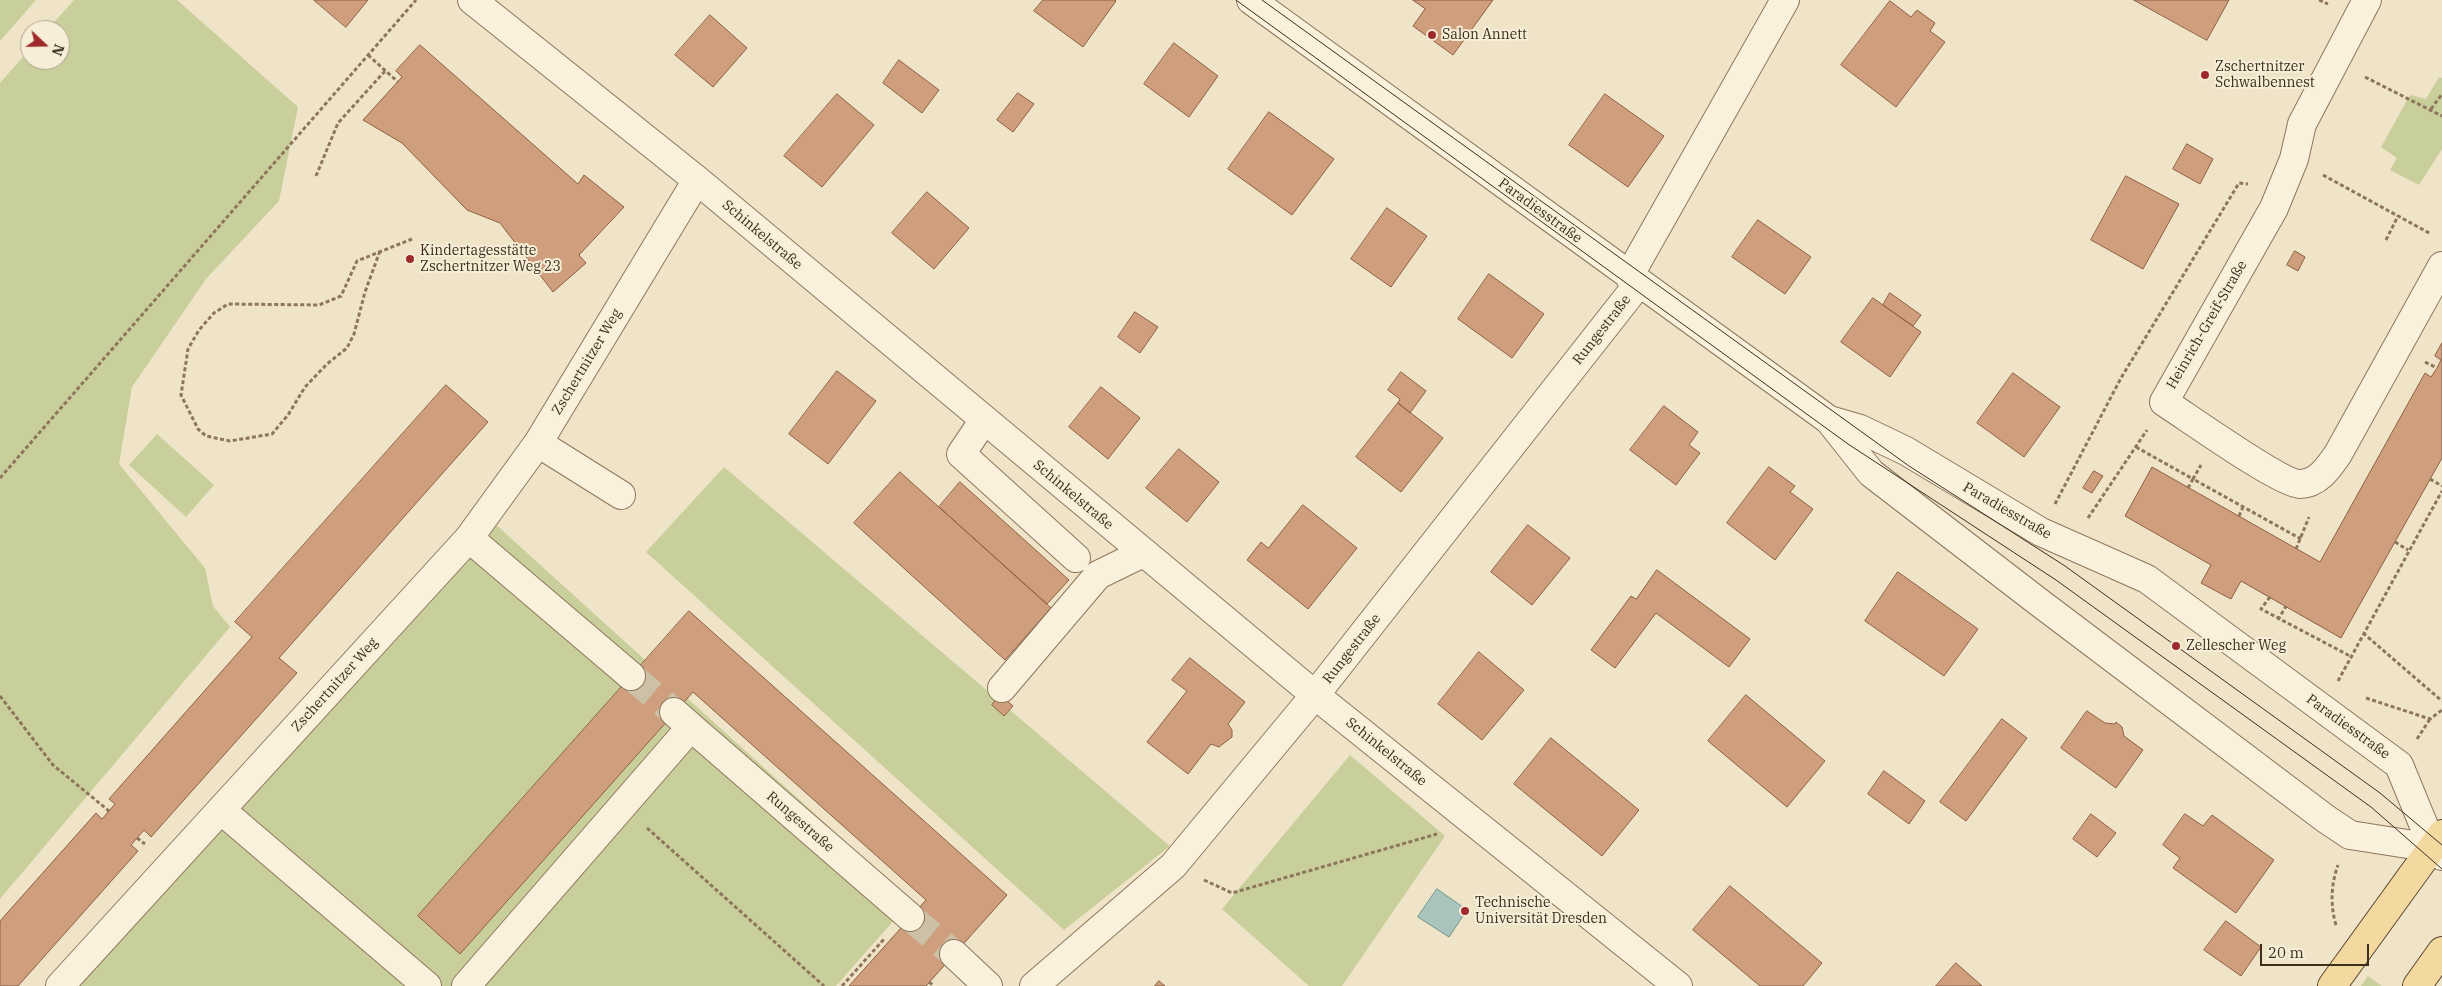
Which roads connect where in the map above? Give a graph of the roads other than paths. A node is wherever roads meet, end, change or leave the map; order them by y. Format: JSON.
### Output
{"nodes":[{"id":1,"x":472,"y":0,"type":"edge"},
{"id":2,"x":1785,"y":0,"type":"edge"},
{"id":3,"x":2368,"y":0,"type":"edge"},
{"id":4,"x":1257,"y":2,"type":"edge"},
{"id":5,"x":697,"y":180,"type":"junction"},
{"id":6,"x":2442,"y":266,"type":"edge"},
{"id":7,"x":1634,"y":279,"type":"junction"},
{"id":8,"x":984,"y":420,"type":"junction"},
{"id":9,"x":1830,"y":420,"type":"junction"},
{"id":10,"x":538,"y":443,"type":"junction"},
{"id":11,"x":621,"y":495,"type":"dead end"},
{"id":12,"x":469,"y":538,"type":"junction"},
{"id":13,"x":1143,"y":553,"type":"junction"},
{"id":14,"x":1076,"y":558,"type":"dead end"},
{"id":15,"x":631,"y":676,"type":"tunnel mouth"},
{"id":16,"x":1002,"y":688,"type":"dead end"},
{"id":17,"x":1315,"y":695,"type":"junction"},
{"id":18,"x":221,"y":810,"type":"junction"},
{"id":19,"x":2439,"y":846,"type":"edge"},
{"id":20,"x":908,"y":915,"type":"tunnel mouth"},
{"id":21,"x":2442,"y":951,"type":"edge"},
{"id":22,"x":954,"y":954,"type":"tunnel mouth"},
{"id":23,"x":1670,"y":984,"type":"edge"},
{"id":24,"x":60,"y":986,"type":"edge"},
{"id":25,"x":427,"y":986,"type":"edge"},
{"id":26,"x":466,"y":986,"type":"edge"},
{"id":27,"x":988,"y":986,"type":"edge"},
{"id":28,"x":1034,"y":986,"type":"edge"},
{"id":29,"x":2332,"y":986,"type":"edge"},
{"id":30,"x":2417,"y":986,"type":"edge"}],
"edges":[{"from":1,"to":5,"type":"street","name":"Schinkelstraße"},
{"from":2,"to":7,"type":"street","name":"Rungestraße"},
{"from":3,"to":6,"type":"street","name":"Heinrich-Greif-Straße"},
{"from":4,"to":7,"type":"street","name":"Paradiesstraße"},
{"from":5,"to":8,"type":"street","name":"Schinkelstraße"},
{"from":5,"to":10,"type":"street","name":"Zschertnitzer Weg"},
{"from":7,"to":9,"type":"street","name":"Paradiesstraße"},
{"from":7,"to":17,"type":"street","name":"Rungestraße"},
{"from":8,"to":13,"type":"street","name":"Schinkelstraße"},
{"from":8,"to":14,"type":"street"},
{"from":9,"to":19,"type":"street","name":"Paradiesstraße"},
{"from":9,"to":19,"type":"street","name":"Paradiesstraße"},
{"from":10,"to":11,"type":"street"},
{"from":10,"to":12,"type":"street","name":"Zschertnitzer Weg"},
{"from":12,"to":15,"type":"street"},
{"from":12,"to":18,"type":"street","name":"Zschertnitzer Weg"},
{"from":13,"to":16,"type":"street"},
{"from":13,"to":17,"type":"street","name":"Schinkelstraße"},
{"from":17,"to":23,"type":"street","name":"Schinkelstraße"},
{"from":17,"to":28,"type":"street","name":"Rungestraße"},
{"from":18,"to":24,"type":"street","name":"Zschertnitzer Weg"},
{"from":18,"to":25,"type":"street"},
{"from":19,"to":29,"type":"main road"},
{"from":20,"to":26,"type":"street","name":"Rungestraße"},
{"from":21,"to":30,"type":"main road"},
{"from":22,"to":27,"type":"street"}]}
